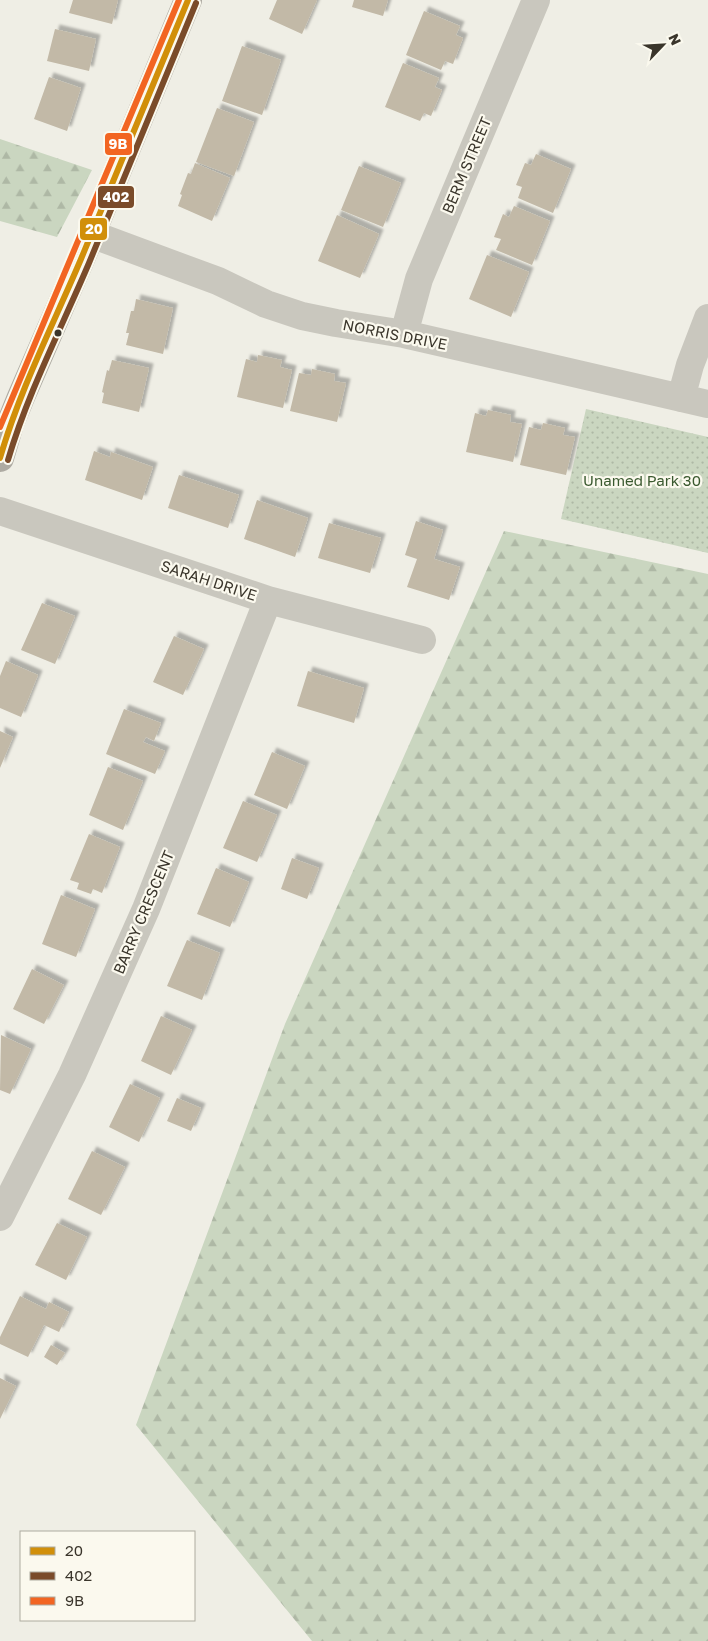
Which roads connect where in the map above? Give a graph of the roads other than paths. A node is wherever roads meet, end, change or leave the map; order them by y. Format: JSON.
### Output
{"nodes":[{"id":1,"x":188,"y":0,"type":"edge"},
{"id":2,"x":536,"y":0,"type":"edge"},
{"id":3,"x":91,"y":234,"type":"junction"},
{"id":4,"x":708,"y":318,"type":"edge"},
{"id":5,"x":404,"y":334,"type":"junction"},
{"id":6,"x":681,"y":398,"type":"junction"},
{"id":7,"x":708,"y":404,"type":"edge"},
{"id":8,"x":5,"y":423,"type":"edge"},
{"id":9,"x":0,"y":458,"type":"edge"},
{"id":10,"x":0,"y":511,"type":"edge"},
{"id":11,"x":268,"y":600,"type":"junction"},
{"id":12,"x":422,"y":640,"type":"dead end"},
{"id":13,"x":0,"y":1217,"type":"edge"}],
"edges":[{"from":1,"to":3,"type":"main road"},
{"from":2,"to":5,"type":"street","name":"BERM STREET"},
{"from":3,"to":5,"type":"street","name":"NORRIS DRIVE"},
{"from":3,"to":8,"type":"main road"},
{"from":4,"to":6,"type":"street"},
{"from":5,"to":6,"type":"street","name":"NORRIS DRIVE"},
{"from":6,"to":7,"type":"street","name":"NORRIS DRIVE"},
{"from":8,"to":9,"type":"main road"},
{"from":10,"to":11,"type":"street","name":"SARAH DRIVE"},
{"from":11,"to":12,"type":"street","name":"SARAH DRIVE"},
{"from":11,"to":13,"type":"street","name":"BARRY CRESCENT"}]}
